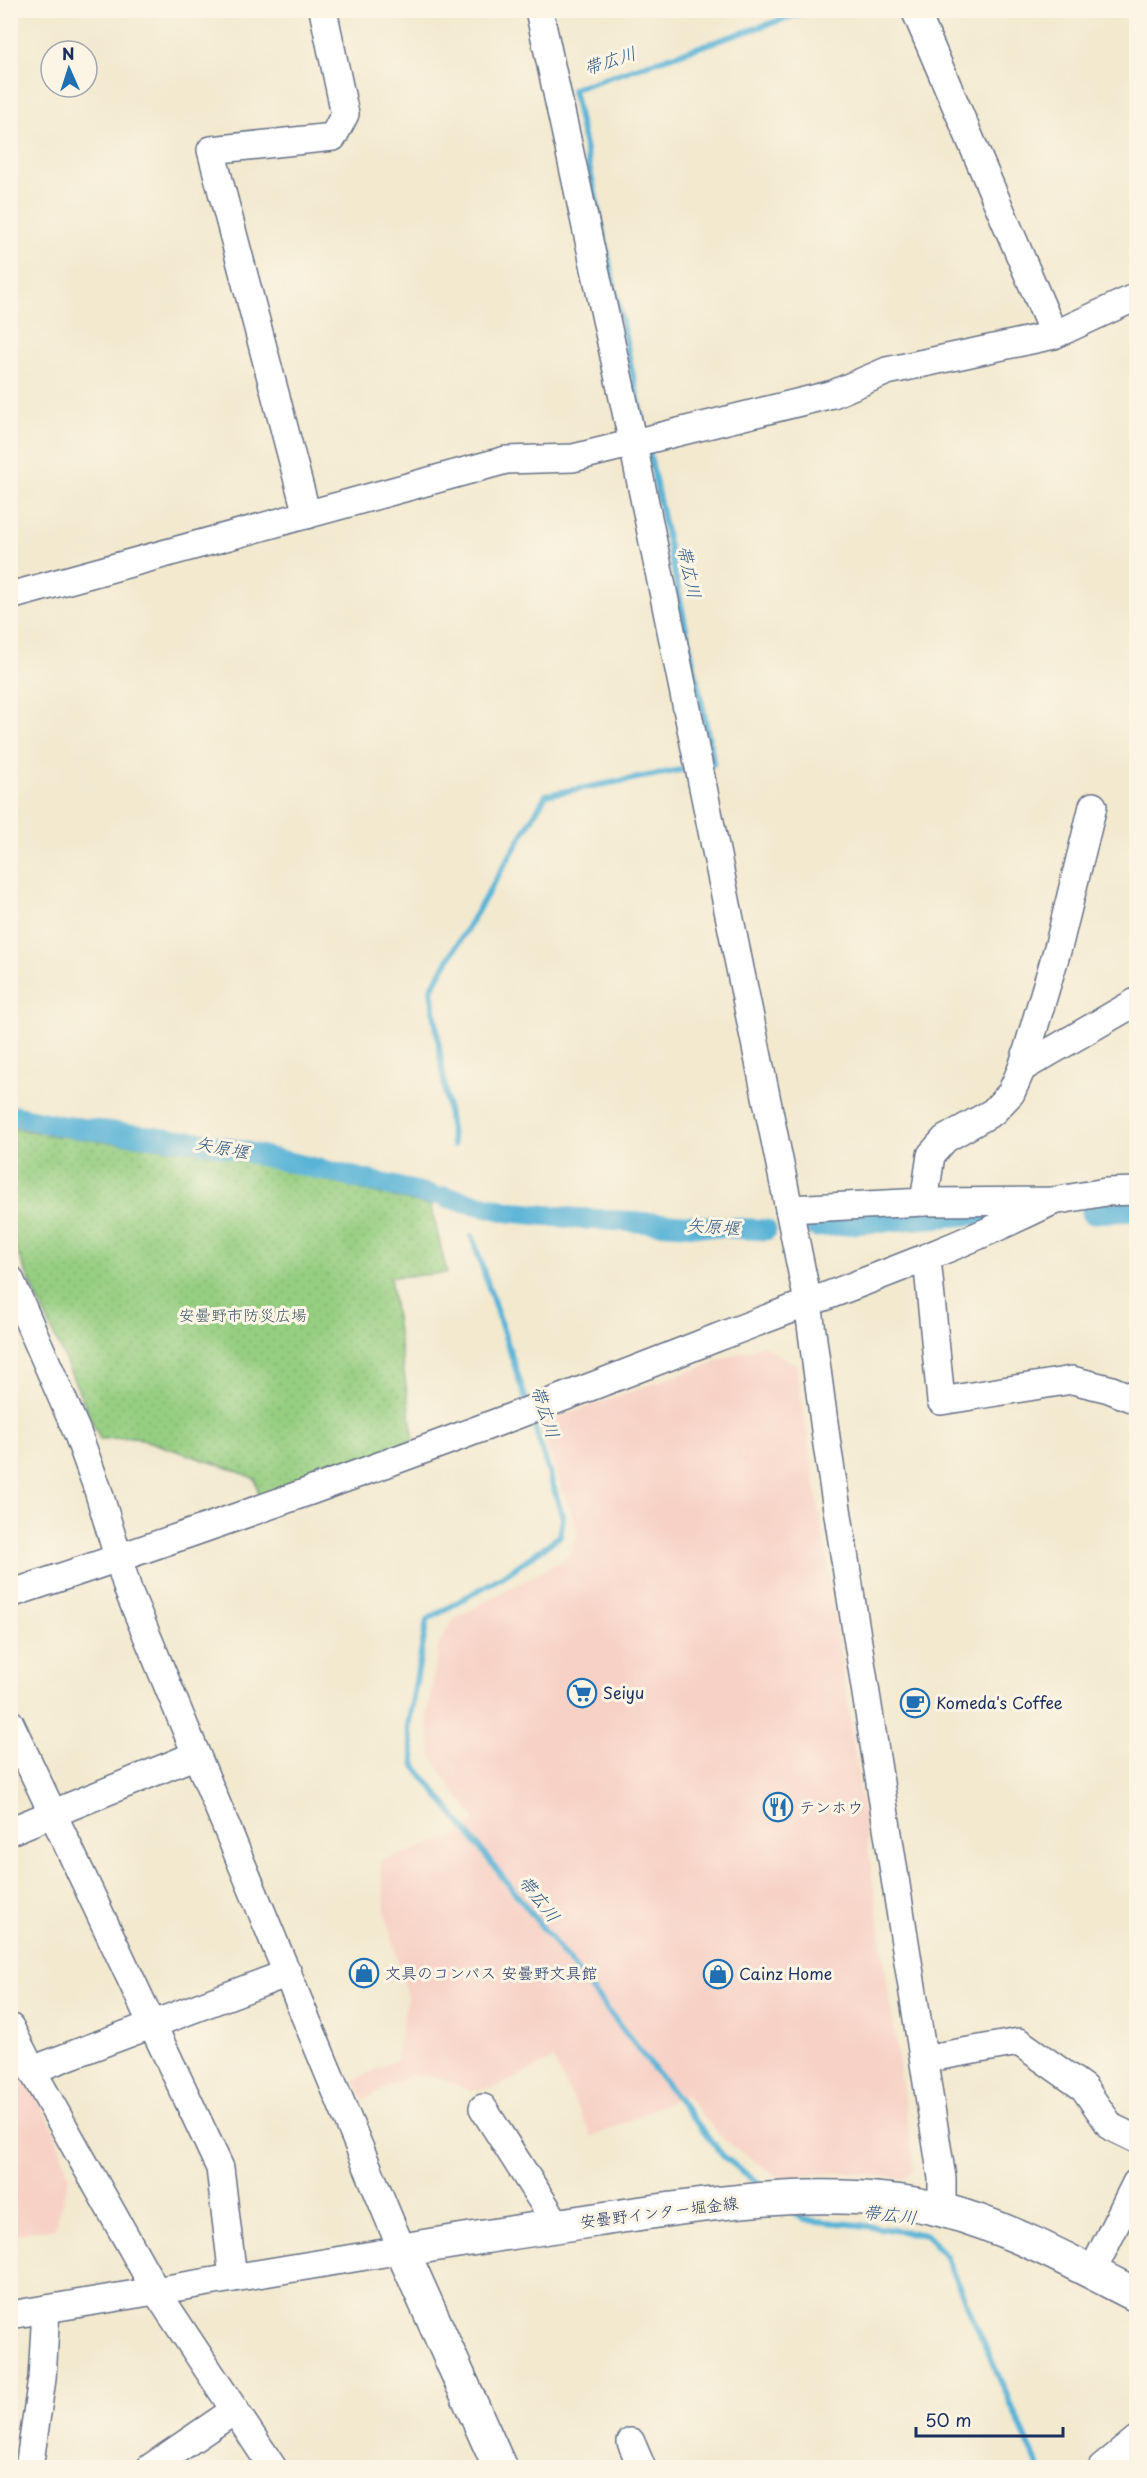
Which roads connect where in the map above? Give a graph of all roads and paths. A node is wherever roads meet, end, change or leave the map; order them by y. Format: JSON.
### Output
{"nodes":[{"id":1,"x":323,"y":10,"type":"edge"},
{"id":2,"x":539,"y":10,"type":"edge"},
{"id":3,"x":915,"y":10,"type":"edge"},
{"id":4,"x":1137,"y":297,"type":"edge"},
{"id":5,"x":1054,"y":335,"type":"junction"},
{"id":6,"x":633,"y":444,"type":"junction"},
{"id":7,"x":307,"y":515,"type":"junction"},
{"id":8,"x":10,"y":596,"type":"edge"},
{"id":9,"x":1093,"y":806,"type":"dead end"},
{"id":10,"x":1137,"y":1002,"type":"edge"},
{"id":11,"x":1022,"y":1068,"type":"junction"},
{"id":12,"x":1137,"y":1191,"type":"edge"},
{"id":13,"x":1053,"y":1201,"type":"junction"},
{"id":14,"x":924,"y":1202,"type":"junction"},
{"id":15,"x":789,"y":1209,"type":"junction"},
{"id":16,"x":927,"y":1258,"type":"junction"},
{"id":17,"x":10,"y":1279,"type":"edge"},
{"id":18,"x":808,"y":1302,"type":"junction"},
{"id":19,"x":1137,"y":1400,"type":"edge"},
{"id":20,"x":118,"y":1558,"type":"junction"},
{"id":21,"x":10,"y":1594,"type":"edge"},
{"id":22,"x":10,"y":1723,"type":"edge"},
{"id":23,"x":196,"y":1755,"type":"junction"},
{"id":24,"x":54,"y":1812,"type":"junction"},
{"id":25,"x":10,"y":1831,"type":"edge"},
{"id":26,"x":288,"y":1973,"type":"junction"},
{"id":27,"x":153,"y":2025,"type":"junction"},
{"id":28,"x":10,"y":2027,"type":"edge"},
{"id":29,"x":924,"y":2060,"type":"junction"},
{"id":30,"x":32,"y":2070,"type":"junction"},
{"id":31,"x":483,"y":2108,"type":"dead end"},
{"id":32,"x":1137,"y":2139,"type":"edge"},
{"id":33,"x":1137,"y":2183,"type":"edge"},
{"id":34,"x":942,"y":2210,"type":"junction"},
{"id":35,"x":558,"y":2226,"type":"junction"},
{"id":36,"x":402,"y":2250,"type":"junction"},
{"id":37,"x":1092,"y":2272,"type":"junction"},
{"id":38,"x":233,"y":2278,"type":"junction"},
{"id":39,"x":156,"y":2290,"type":"junction"},
{"id":40,"x":1137,"y":2295,"type":"edge"},
{"id":41,"x":46,"y":2309,"type":"junction"},
{"id":42,"x":10,"y":2315,"type":"edge"},
{"id":43,"x":235,"y":2410,"type":"junction"},
{"id":44,"x":1137,"y":2439,"type":"edge"},
{"id":45,"x":630,"y":2442,"type":"dead end"},
{"id":46,"x":28,"y":2468,"type":"edge"},
{"id":47,"x":150,"y":2468,"type":"edge"},
{"id":48,"x":273,"y":2468,"type":"edge"},
{"id":49,"x":500,"y":2468,"type":"edge"},
{"id":50,"x":642,"y":2468,"type":"edge"},
{"id":51,"x":1102,"y":2468,"type":"edge"}],
"edges":[{"from":1,"to":7,"type":"street"},
{"from":2,"to":6,"type":"street"},
{"from":3,"to":5,"type":"street"},
{"from":4,"to":5,"type":"street"},
{"from":5,"to":6,"type":"street"},
{"from":6,"to":7,"type":"street"},
{"from":6,"to":15,"type":"street"},
{"from":7,"to":8,"type":"street"},
{"from":9,"to":11,"type":"street"},
{"from":10,"to":11,"type":"street"},
{"from":11,"to":14,"type":"street"},
{"from":12,"to":13,"type":"street"},
{"from":13,"to":14,"type":"street"},
{"from":13,"to":16,"type":"street"},
{"from":14,"to":15,"type":"street"},
{"from":15,"to":18,"type":"street"},
{"from":16,"to":18,"type":"street"},
{"from":16,"to":19,"type":"street"},
{"from":17,"to":20,"type":"street"},
{"from":18,"to":20,"type":"street"},
{"from":18,"to":29,"type":"street"},
{"from":20,"to":21,"type":"street"},
{"from":20,"to":23,"type":"street"},
{"from":22,"to":24,"type":"street"},
{"from":23,"to":24,"type":"street"},
{"from":23,"to":26,"type":"street"},
{"from":24,"to":25,"type":"street"},
{"from":24,"to":27,"type":"street"},
{"from":26,"to":27,"type":"street"},
{"from":26,"to":36,"type":"street"},
{"from":27,"to":30,"type":"street"},
{"from":27,"to":38,"type":"street"},
{"from":28,"to":30,"type":"street"},
{"from":29,"to":32,"type":"street"},
{"from":29,"to":34,"type":"street"},
{"from":30,"to":39,"type":"street"},
{"from":31,"to":35,"type":"street"},
{"from":33,"to":37,"type":"street"},
{"from":34,"to":35,"type":"main road","name":"安曇野インター堀金線"},
{"from":34,"to":37,"type":"main road","name":"安曇野インター堀金線"},
{"from":35,"to":36,"type":"main road","name":"安曇野インター堀金線"},
{"from":36,"to":38,"type":"street"},
{"from":36,"to":49,"type":"main road"},
{"from":37,"to":40,"type":"main road","name":"安曇野インター堀金線"},
{"from":38,"to":39,"type":"street"},
{"from":39,"to":41,"type":"street"},
{"from":39,"to":43,"type":"street"},
{"from":41,"to":42,"type":"street"},
{"from":41,"to":46,"type":"street"},
{"from":43,"to":47,"type":"street"},
{"from":43,"to":48,"type":"street"},
{"from":44,"to":51,"type":"street"},
{"from":45,"to":50,"type":"street"}]}
